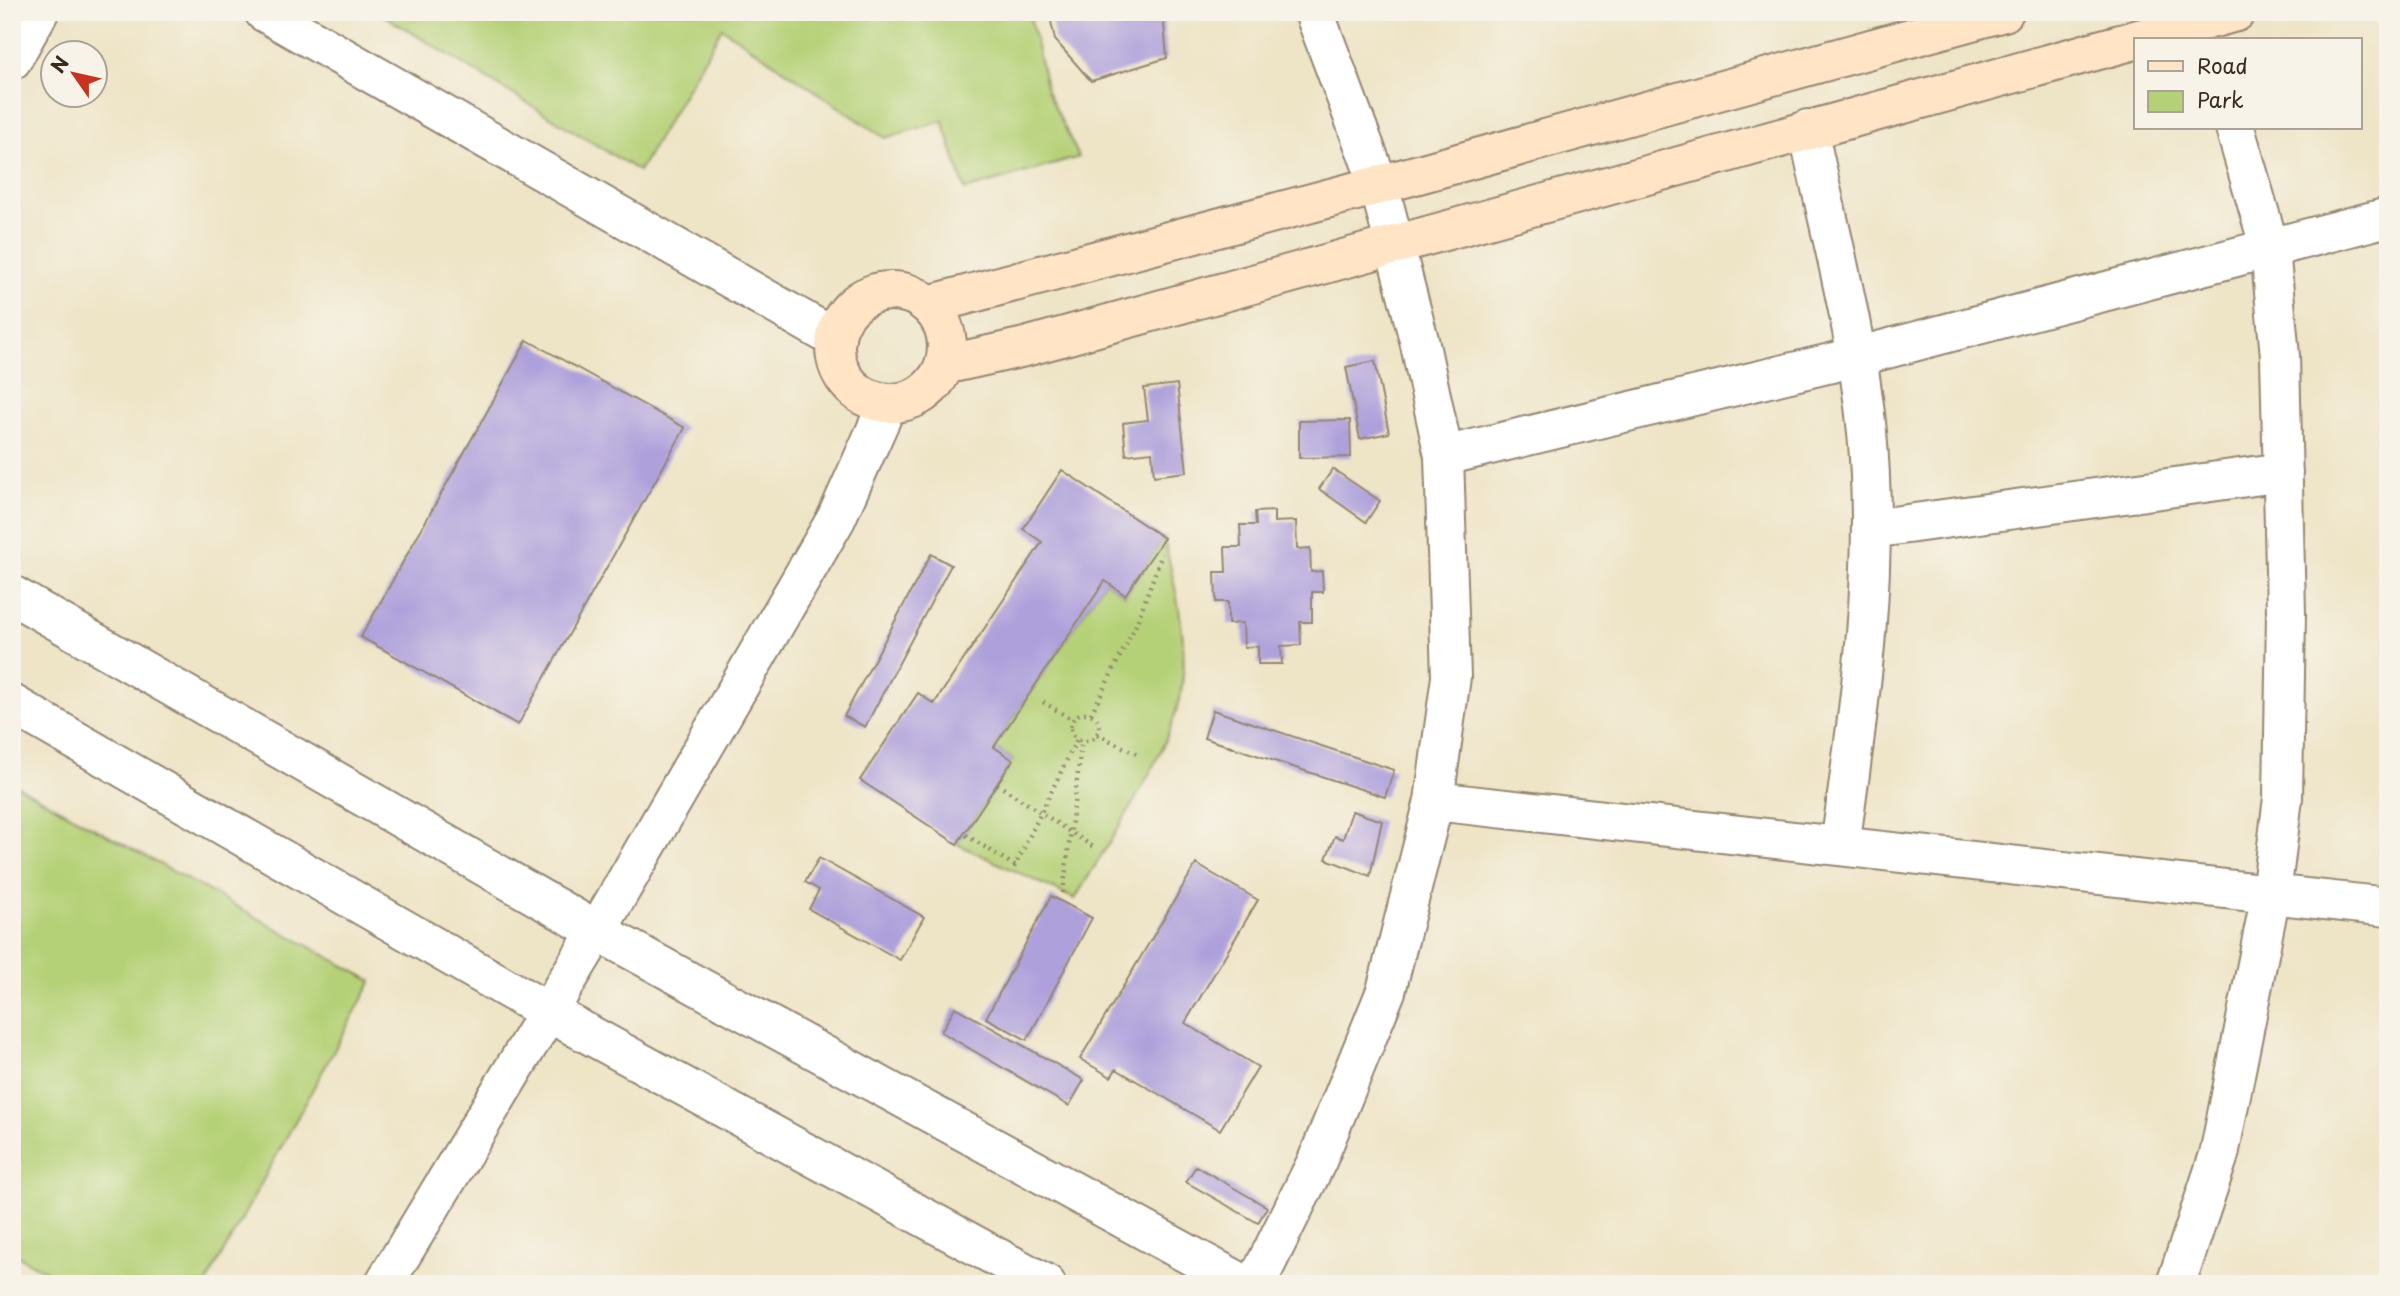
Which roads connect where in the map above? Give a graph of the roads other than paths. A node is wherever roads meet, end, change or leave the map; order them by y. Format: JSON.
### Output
{"nodes":[{"id":1,"x":39,"y":12,"type":"edge"},
{"id":2,"x":264,"y":12,"type":"edge"},
{"id":3,"x":1314,"y":12,"type":"edge"},
{"id":4,"x":2004,"y":12,"type":"edge"},
{"id":5,"x":2212,"y":21,"type":"edge"},
{"id":6,"x":2148,"y":38,"type":"edge"},
{"id":7,"x":2134,"y":42,"type":"edge"},
{"id":8,"x":12,"y":60,"type":"edge"},
{"id":9,"x":1808,"y":129,"type":"junction"},
{"id":10,"x":2236,"y":130,"type":"edge"},
{"id":11,"x":1379,"y":185,"type":"junction"},
{"id":12,"x":2388,"y":217,"type":"edge"},
{"id":13,"x":1393,"y":243,"type":"junction"},
{"id":14,"x":2270,"y":249,"type":"junction"},
{"id":15,"x":928,"y":305,"type":"junction"},
{"id":16,"x":836,"y":339,"type":"junction"},
{"id":17,"x":1856,"y":357,"type":"junction"},
{"id":18,"x":944,"y":365,"type":"junction"},
{"id":19,"x":888,"y":403,"type":"junction"},
{"id":20,"x":1444,"y":456,"type":"junction"},
{"id":21,"x":2283,"y":472,"type":"junction"},
{"id":22,"x":1871,"y":529,"type":"junction"},
{"id":23,"x":12,"y":595,"type":"edge"},
{"id":24,"x":12,"y":704,"type":"edge"},
{"id":25,"x":1434,"y":801,"type":"junction"},
{"id":26,"x":1840,"y":846,"type":"junction"},
{"id":27,"x":2272,"y":894,"type":"junction"},
{"id":28,"x":2388,"y":907,"type":"edge"},
{"id":29,"x":597,"y":931,"type":"junction"},
{"id":30,"x":548,"y":1012,"type":"junction"},
{"id":31,"x":384,"y":1284,"type":"edge"},
{"id":32,"x":1046,"y":1284,"type":"edge"},
{"id":33,"x":1243,"y":1284,"type":"edge"},
{"id":34,"x":1256,"y":1284,"type":"edge"},
{"id":35,"x":2176,"y":1284,"type":"edge"}],
"edges":[{"from":1,"to":8,"type":"street"},
{"from":2,"to":16,"type":"street"},
{"from":3,"to":11,"type":"street"},
{"from":4,"to":11,"type":"main road"},
{"from":5,"to":6,"type":"main road"},
{"from":7,"to":9,"type":"main road"},
{"from":9,"to":13,"type":"main road"},
{"from":9,"to":17,"type":"street"},
{"from":10,"to":14,"type":"street"},
{"from":11,"to":13,"type":"street"},
{"from":11,"to":15,"type":"main road"},
{"from":12,"to":14,"type":"street"},
{"from":13,"to":18,"type":"main road"},
{"from":13,"to":20,"type":"street"},
{"from":14,"to":17,"type":"street"},
{"from":14,"to":21,"type":"street"},
{"from":15,"to":16,"type":"main road"},
{"from":15,"to":18,"type":"main road"},
{"from":16,"to":19,"type":"main road"},
{"from":17,"to":20,"type":"street"},
{"from":17,"to":22,"type":"street"},
{"from":18,"to":19,"type":"main road"},
{"from":19,"to":29,"type":"street"},
{"from":20,"to":25,"type":"street"},
{"from":21,"to":22,"type":"street"},
{"from":21,"to":27,"type":"street"},
{"from":22,"to":26,"type":"street"},
{"from":23,"to":29,"type":"street"},
{"from":24,"to":30,"type":"street"},
{"from":25,"to":26,"type":"street"},
{"from":25,"to":34,"type":"street"},
{"from":26,"to":27,"type":"street"},
{"from":27,"to":28,"type":"street"},
{"from":27,"to":35,"type":"street"},
{"from":29,"to":30,"type":"street"},
{"from":29,"to":33,"type":"street"},
{"from":30,"to":31,"type":"street"},
{"from":30,"to":32,"type":"street"}]}
